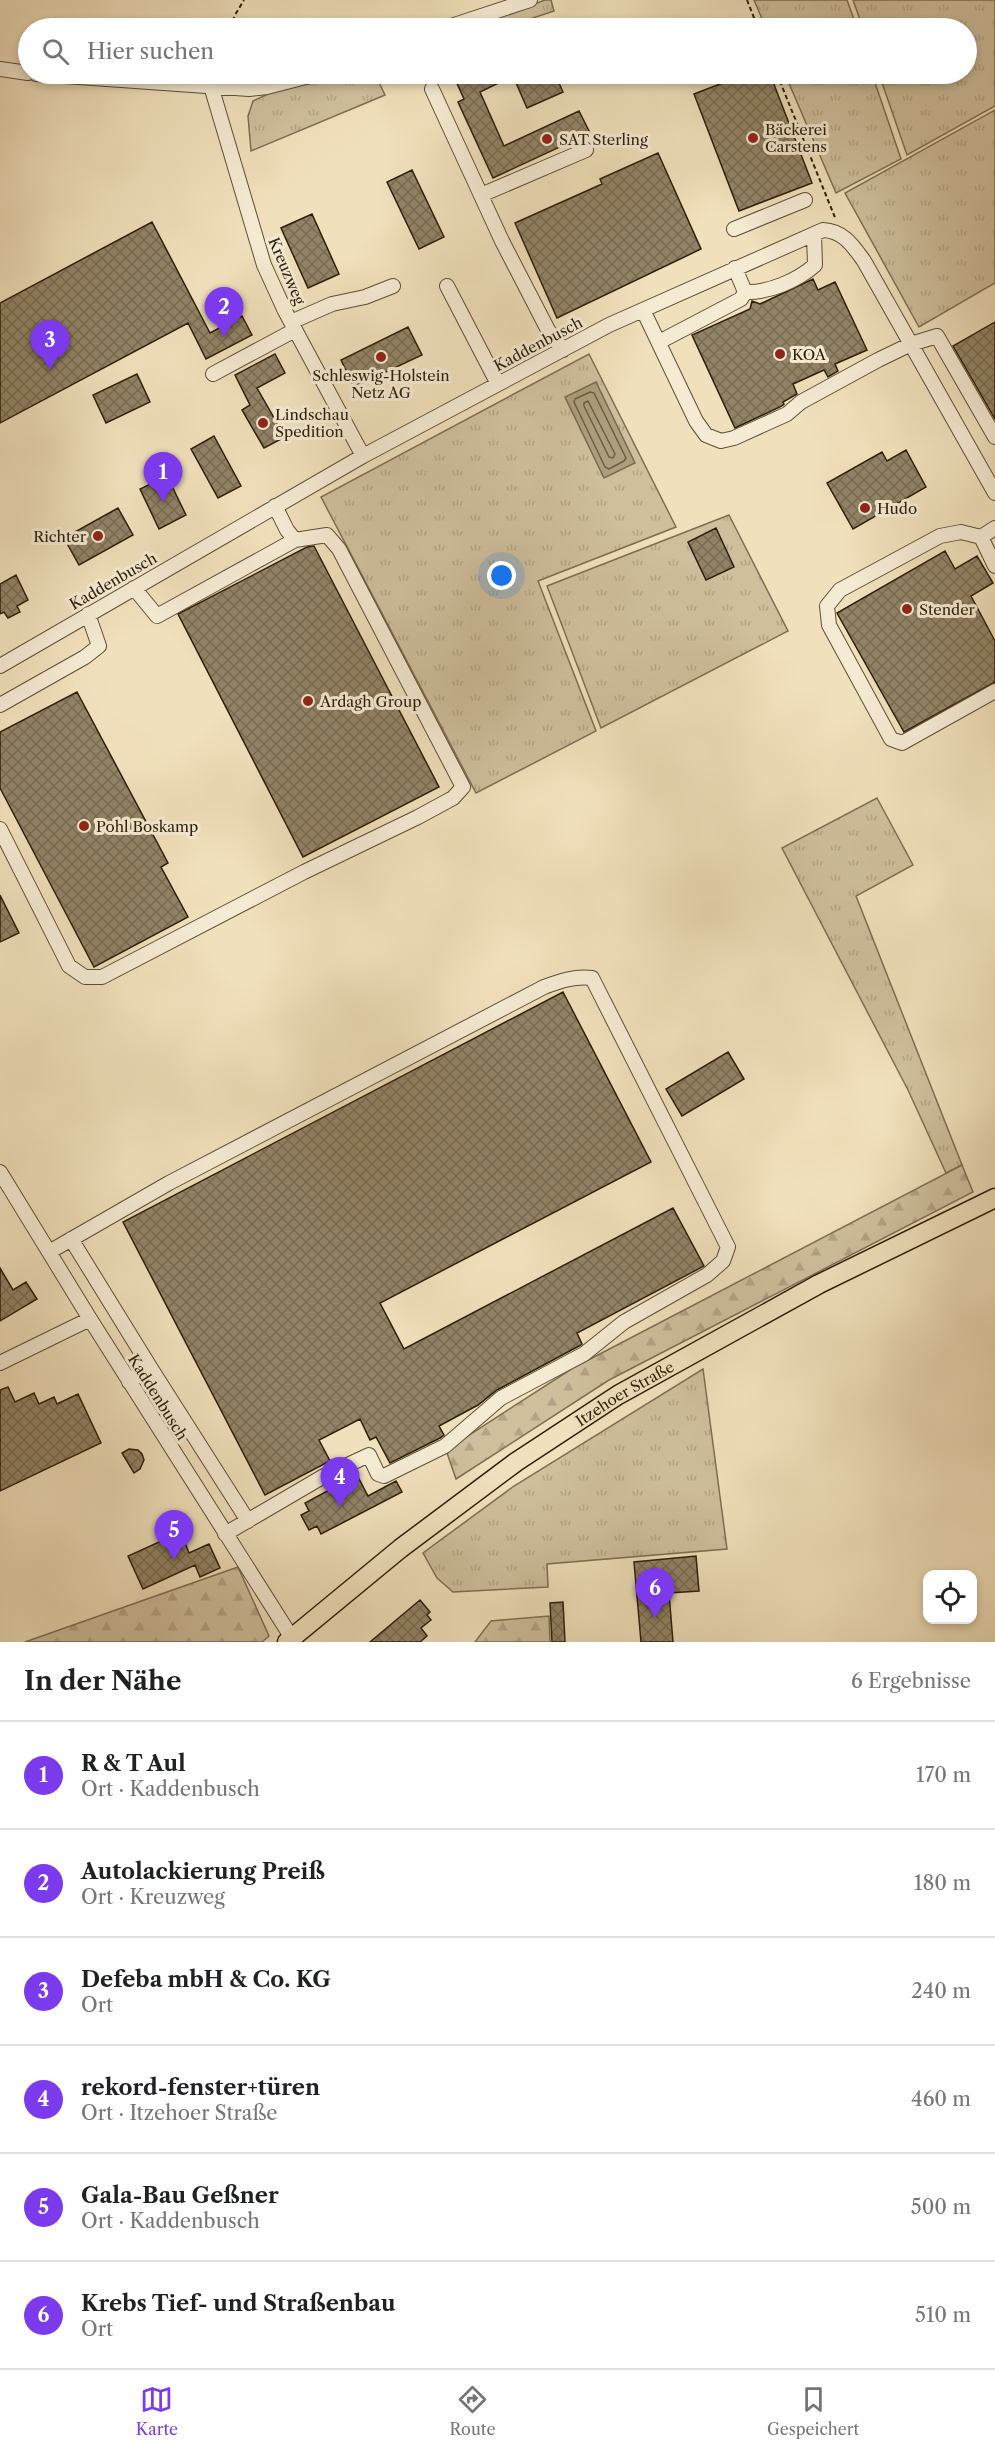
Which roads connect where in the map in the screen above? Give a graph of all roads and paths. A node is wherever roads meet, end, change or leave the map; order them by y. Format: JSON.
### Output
{"nodes":[{"id":1,"x":244,"y":0,"type":"edge"},
{"id":2,"x":530,"y":0,"type":"edge"},
{"id":3,"x":747,"y":0,"type":"edge"},
{"id":4,"x":234,"y":18,"type":"edge"},
{"id":5,"x":475,"y":18,"type":"edge"},
{"id":6,"x":754,"y":18,"type":"edge"},
{"id":7,"x":0,"y":69,"type":"edge"},
{"id":8,"x":18,"y":72,"type":"edge"},
{"id":9,"x":182,"y":84,"type":"edge"},
{"id":10,"x":279,"y":84,"type":"edge"},
{"id":11,"x":781,"y":84,"type":"edge"},
{"id":12,"x":211,"y":86,"type":"junction"},
{"id":13,"x":432,"y":89,"type":"dead end"},
{"id":14,"x":586,"y":150,"type":"dead end"},
{"id":15,"x":481,"y":195,"type":"junction"},
{"id":16,"x":805,"y":200,"type":"dead end"},
{"id":17,"x":734,"y":229,"type":"dead end"},
{"id":18,"x":814,"y":234,"type":"junction"},
{"id":19,"x":843,"y":236,"type":"junction"},
{"id":20,"x":735,"y":268,"type":"junction"},
{"id":21,"x":393,"y":286,"type":"dead end"},
{"id":22,"x":447,"y":286,"type":"dead end"},
{"id":23,"x":745,"y":292,"type":"junction"},
{"id":24,"x":643,"y":310,"type":"junction"},
{"id":25,"x":293,"y":326,"type":"junction"},
{"id":26,"x":659,"y":342,"type":"junction"},
{"id":27,"x":911,"y":344,"type":"junction"},
{"id":28,"x":563,"y":350,"type":"junction"},
{"id":29,"x":213,"y":374,"type":"dead end"},
{"id":30,"x":498,"y":384,"type":"junction"},
{"id":31,"x":995,"y":437,"type":"edge"},
{"id":32,"x":363,"y":456,"type":"junction"},
{"id":33,"x":995,"y":493,"type":"edge"},
{"id":34,"x":275,"y":506,"type":"junction"},
{"id":35,"x":995,"y":528,"type":"edge"},
{"id":36,"x":981,"y":537,"type":"junction"},
{"id":37,"x":295,"y":540,"type":"junction"},
{"id":38,"x":995,"y":566,"type":"edge"},
{"id":39,"x":134,"y":588,"type":"junction"},
{"id":40,"x":88,"y":614,"type":"junction"},
{"id":41,"x":0,"y":666,"type":"edge"},
{"id":42,"x":995,"y":692,"type":"edge"},
{"id":43,"x":0,"y":705,"type":"edge"},
{"id":44,"x":0,"y":829,"type":"edge"},
{"id":45,"x":0,"y":1172,"type":"edge"},
{"id":46,"x":995,"y":1198,"type":"edge"},
{"id":47,"x":71,"y":1239,"type":"junction"},
{"id":48,"x":49,"y":1252,"type":"junction"},
{"id":49,"x":90,"y":1319,"type":"junction"},
{"id":50,"x":0,"y":1363,"type":"edge"},
{"id":51,"x":150,"y":1367,"type":"junction"},
{"id":52,"x":129,"y":1382,"type":"junction"},
{"id":53,"x":248,"y":1521,"type":"junction"},
{"id":54,"x":225,"y":1534,"type":"junction"},
{"id":55,"x":290,"y":1640,"type":"edge"}],
"edges":[{"from":1,"to":4,"type":"path"},
{"from":2,"to":5,"type":"street"},
{"from":3,"to":6,"type":"path"},
{"from":7,"to":8,"type":"street"},
{"from":9,"to":12,"type":"street"},
{"from":10,"to":12,"type":"street"},
{"from":11,"to":19,"type":"path"},
{"from":12,"to":25,"type":"street","name":"Kreuzweg"},
{"from":13,"to":15,"type":"street"},
{"from":14,"to":15,"type":"street"},
{"from":15,"to":28,"type":"street"},
{"from":16,"to":17,"type":"street"},
{"from":18,"to":19,"type":"street","name":"Kaddenbusch"},
{"from":18,"to":20,"type":"street","name":"Kaddenbusch"},
{"from":18,"to":23,"type":"street"},
{"from":19,"to":27,"type":"street"},
{"from":20,"to":23,"type":"street"},
{"from":20,"to":24,"type":"street","name":"Kaddenbusch"},
{"from":21,"to":25,"type":"street"},
{"from":22,"to":30,"type":"street"},
{"from":23,"to":26,"type":"street"},
{"from":24,"to":26,"type":"street"},
{"from":24,"to":28,"type":"street","name":"Kaddenbusch"},
{"from":25,"to":29,"type":"street"},
{"from":25,"to":32,"type":"street","name":"Kreuzweg"},
{"from":26,"to":27,"type":"street"},
{"from":27,"to":31,"type":"street"},
{"from":27,"to":33,"type":"street"},
{"from":28,"to":30,"type":"street","name":"Kaddenbusch"},
{"from":30,"to":32,"type":"street","name":"Kaddenbusch"},
{"from":32,"to":34,"type":"street","name":"Kaddenbusch"},
{"from":34,"to":37,"type":"street"},
{"from":34,"to":39,"type":"street","name":"Kaddenbusch"},
{"from":35,"to":36,"type":"street"},
{"from":36,"to":38,"type":"street"},
{"from":36,"to":42,"type":"street"},
{"from":37,"to":39,"type":"street"},
{"from":37,"to":44,"type":"street"},
{"from":39,"to":40,"type":"street","name":"Kaddenbusch"},
{"from":40,"to":41,"type":"street","name":"Kaddenbusch"},
{"from":40,"to":43,"type":"street"},
{"from":45,"to":48,"type":"street","name":"Kaddenbusch"},
{"from":46,"to":55,"type":"main road","name":"Itzehoer Straße"},
{"from":47,"to":48,"type":"street"},
{"from":47,"to":51,"type":"street"},
{"from":47,"to":53,"type":"street"},
{"from":48,"to":49,"type":"street","name":"Kaddenbusch"},
{"from":49,"to":50,"type":"street"},
{"from":49,"to":52,"type":"street","name":"Kaddenbusch"},
{"from":51,"to":52,"type":"street"},
{"from":51,"to":53,"type":"street"},
{"from":52,"to":54,"type":"street","name":"Kaddenbusch"},
{"from":53,"to":54,"type":"street"},
{"from":54,"to":55,"type":"street","name":"Kaddenbusch"}]}
